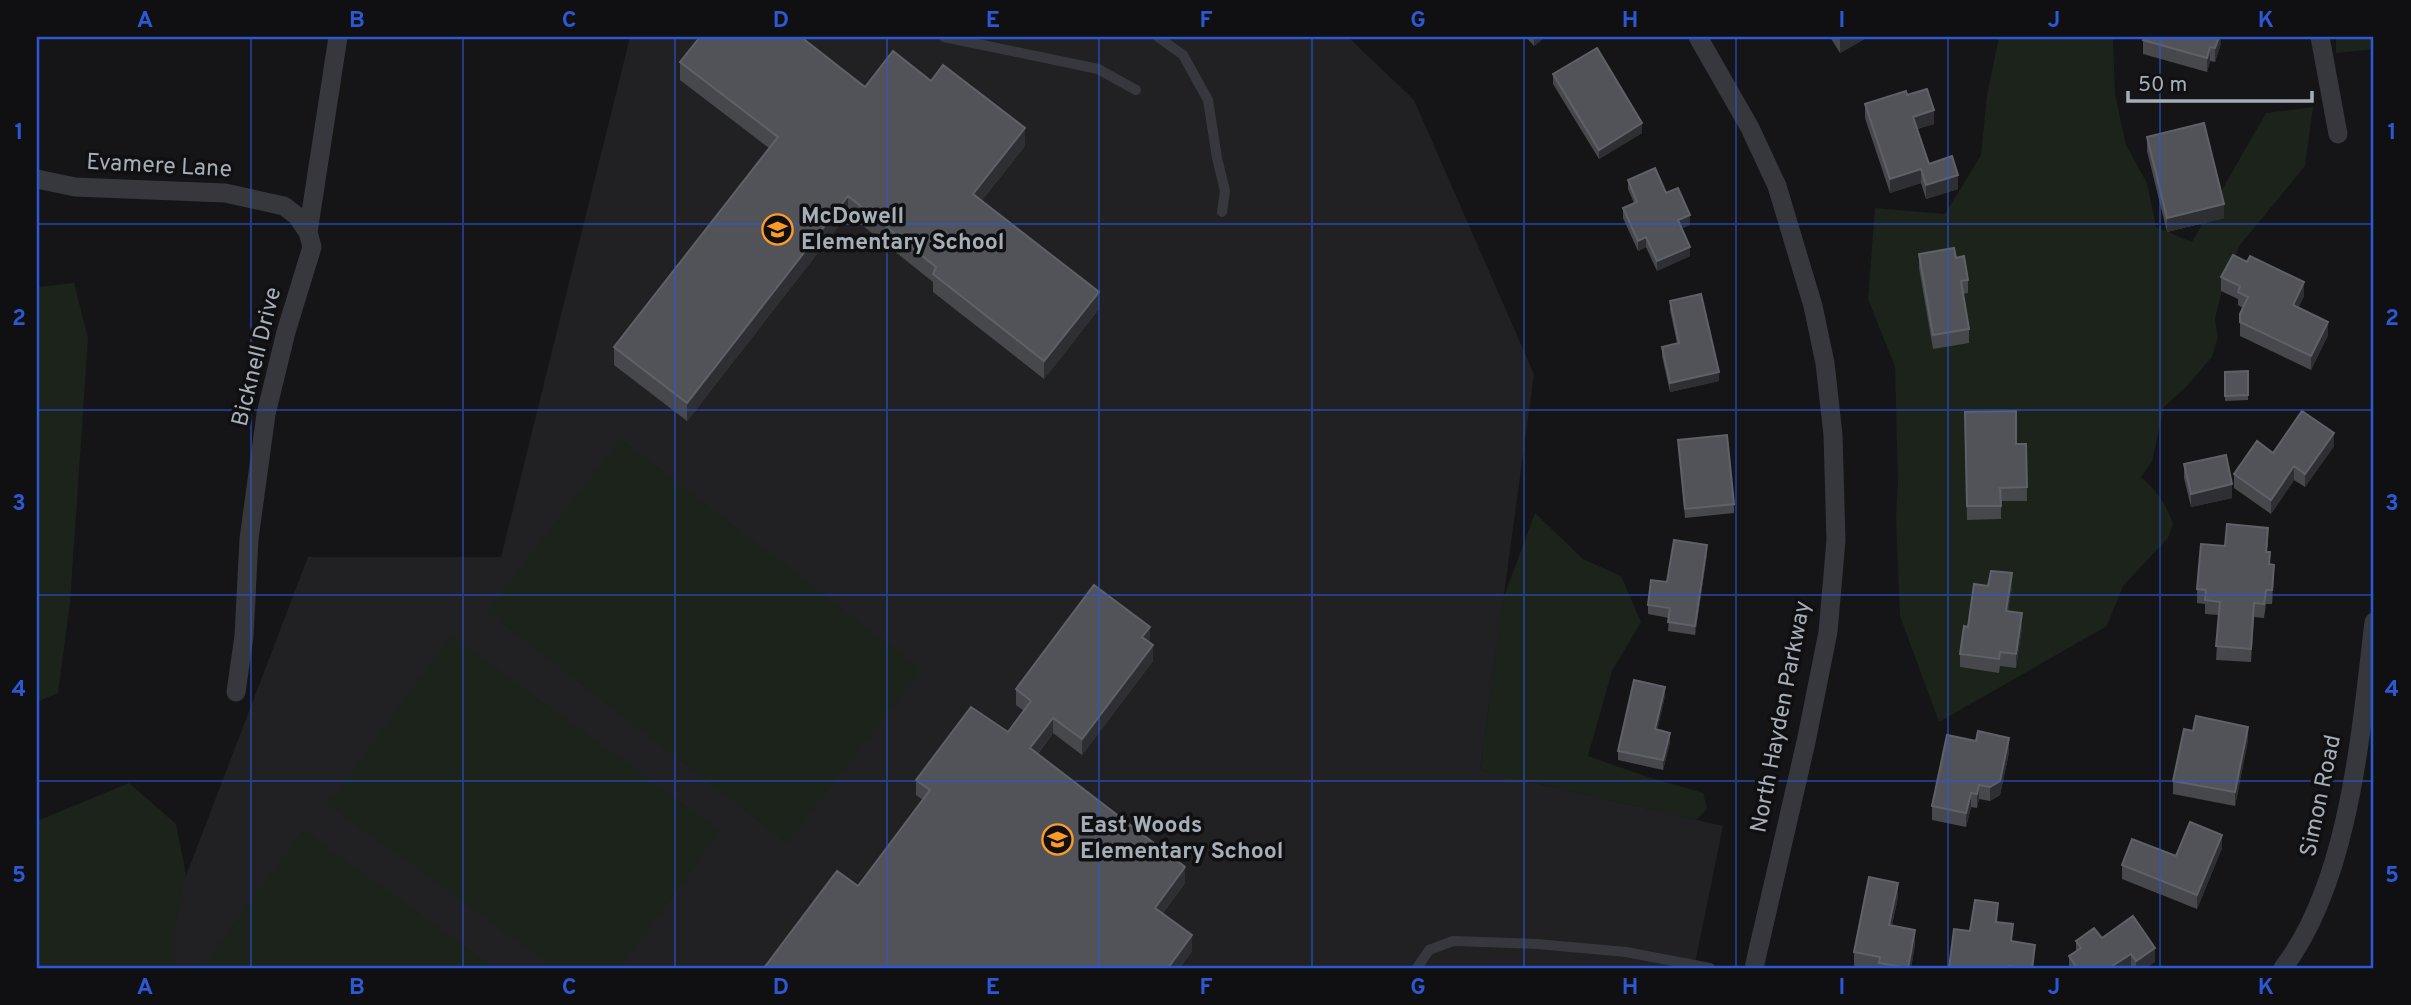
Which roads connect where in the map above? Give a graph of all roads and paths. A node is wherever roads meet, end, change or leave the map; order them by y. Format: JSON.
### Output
{"nodes":[{"id":1,"x":338,"y":37,"type":"edge"},
{"id":2,"x":944,"y":37,"type":"edge"},
{"id":3,"x":1158,"y":37,"type":"edge"},
{"id":4,"x":1698,"y":37,"type":"edge"},
{"id":5,"x":2320,"y":37,"type":"edge"},
{"id":6,"x":1136,"y":90,"type":"dead end"},
{"id":7,"x":2338,"y":134,"type":"dead end"},
{"id":8,"x":37,"y":179,"type":"edge"},
{"id":9,"x":1222,"y":212,"type":"dead end"},
{"id":10,"x":309,"y":232,"type":"junction"},
{"id":11,"x":2374,"y":622,"type":"edge"},
{"id":12,"x":236,"y":692,"type":"dead end"},
{"id":13,"x":1417,"y":968,"type":"edge"},
{"id":14,"x":1710,"y":968,"type":"edge"},
{"id":15,"x":1754,"y":968,"type":"edge"},
{"id":16,"x":2283,"y":968,"type":"edge"}],
"edges":[{"from":1,"to":10,"type":"street","name":"Bicknell Drive"},
{"from":2,"to":6,"type":"lane"},
{"from":3,"to":9,"type":"lane"},
{"from":4,"to":15,"type":"street","name":"North Hayden Parkway"},
{"from":5,"to":7,"type":"street"},
{"from":8,"to":10,"type":"street","name":"Evamere Lane"},
{"from":10,"to":12,"type":"street","name":"Bicknell Drive"},
{"from":11,"to":16,"type":"street","name":"Simon Road"},
{"from":13,"to":14,"type":"lane"}]}
